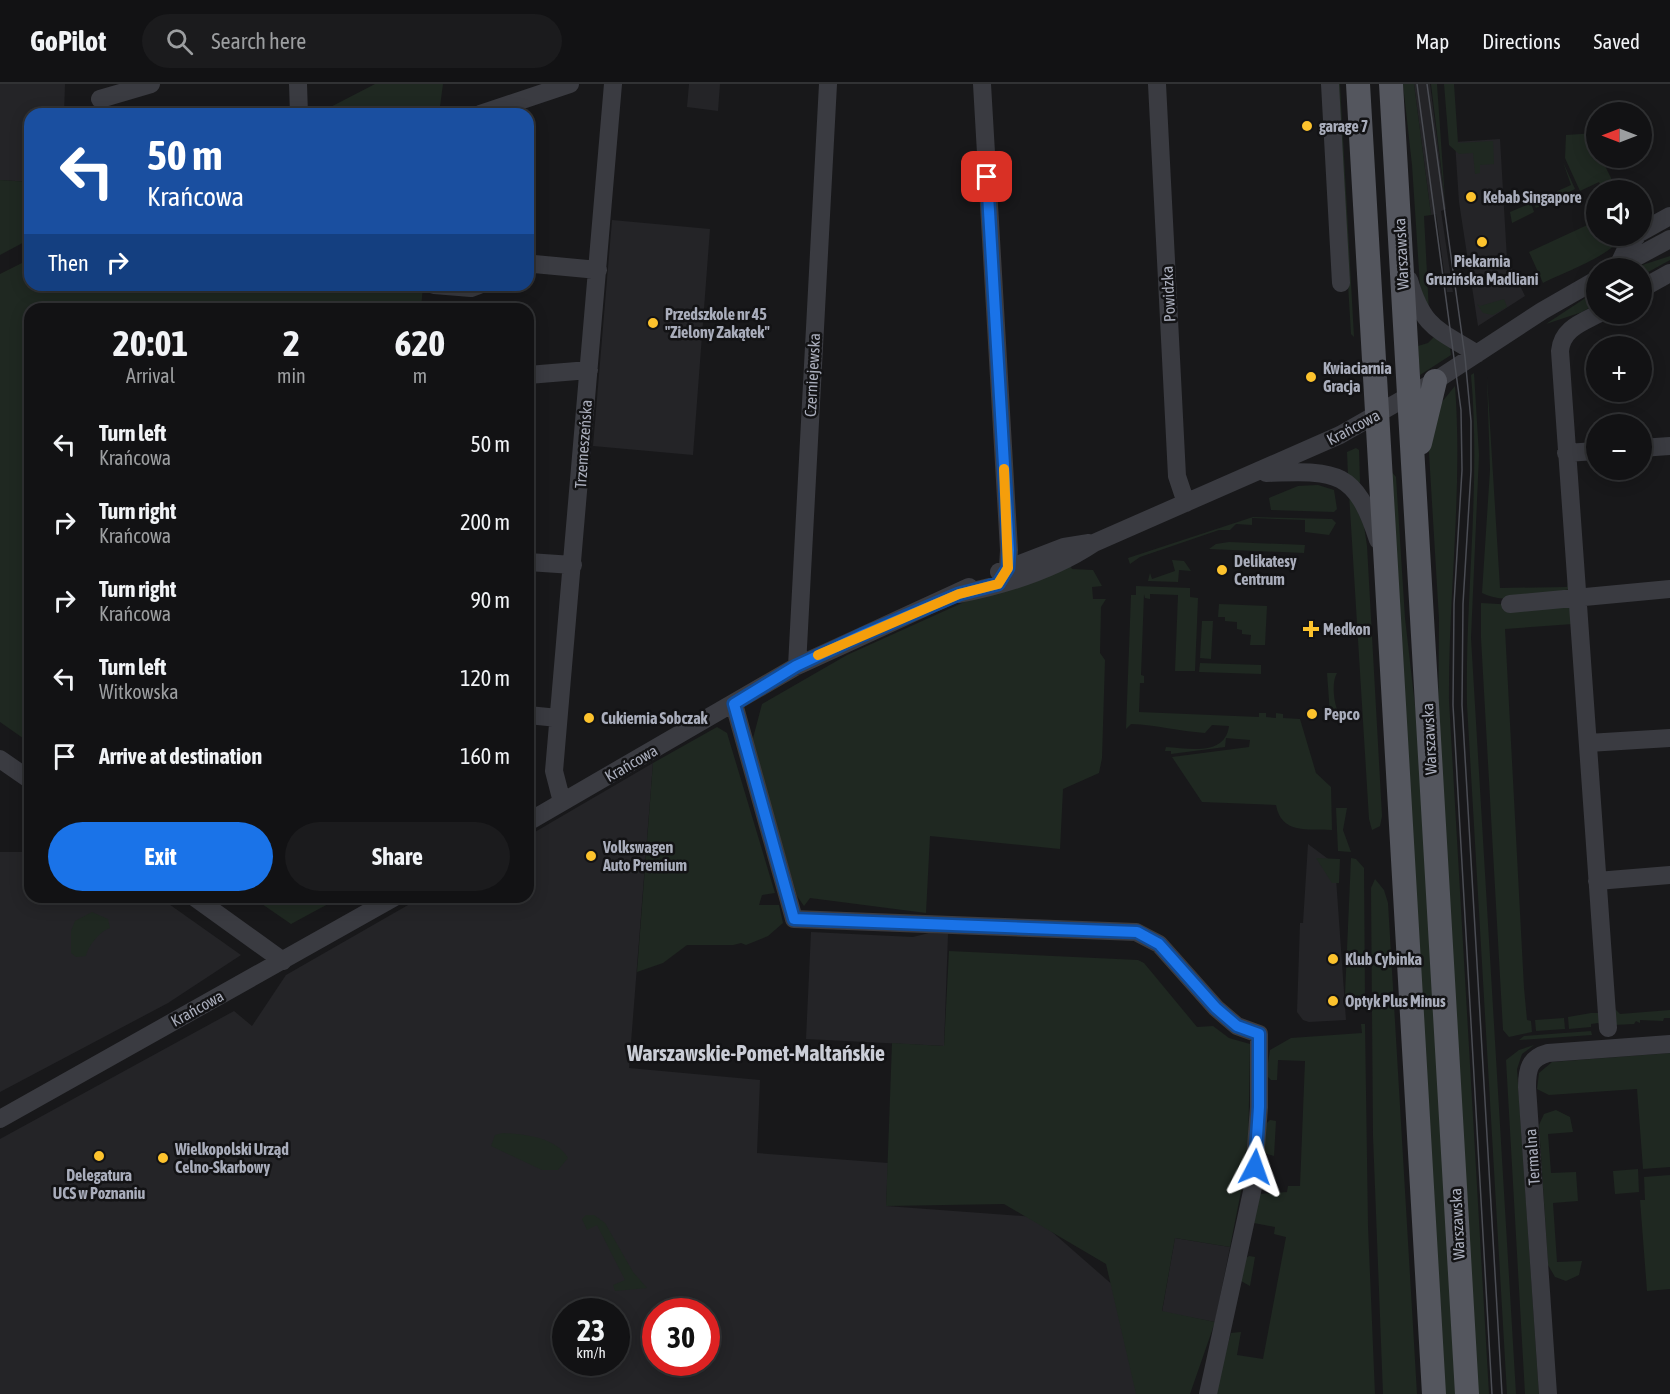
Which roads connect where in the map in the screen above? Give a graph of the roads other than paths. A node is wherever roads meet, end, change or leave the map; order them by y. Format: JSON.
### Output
{"nodes":[{"id":1,"x":151,"y":84,"type":"edge"},
{"id":2,"x":298,"y":84,"type":"edge"},
{"id":3,"x":570,"y":84,"type":"edge"},
{"id":4,"x":613,"y":84,"type":"edge"},
{"id":5,"x":828,"y":84,"type":"edge"},
{"id":6,"x":982,"y":84,"type":"edge"},
{"id":7,"x":1157,"y":84,"type":"edge"},
{"id":8,"x":1330,"y":84,"type":"edge"},
{"id":9,"x":1358,"y":84,"type":"edge"},
{"id":10,"x":1391,"y":84,"type":"edge"},
{"id":11,"x":100,"y":99,"type":"dead end"},
{"id":12,"x":299,"y":108,"type":"edge"},
{"id":13,"x":498,"y":108,"type":"edge"},
{"id":14,"x":1670,"y":216,"type":"edge"},
{"id":15,"x":1652,"y":226,"type":"edge"},
{"id":16,"x":1670,"y":239,"type":"edge"},
{"id":17,"x":1401,"y":254,"type":"junction"},
{"id":18,"x":1635,"y":258,"type":"edge"},
{"id":19,"x":534,"y":264,"type":"edge"},
{"id":20,"x":598,"y":270,"type":"junction"},
{"id":21,"x":1670,"y":273,"type":"edge"},
{"id":22,"x":1341,"y":283,"type":"dead end"},
{"id":23,"x":1652,"y":283,"type":"edge"},
{"id":24,"x":1586,"y":286,"type":"edge"},
{"id":25,"x":1586,"y":320,"type":"edge"},
{"id":26,"x":1374,"y":342,"type":"junction"},
{"id":27,"x":1477,"y":354,"type":"junction"},
{"id":28,"x":589,"y":370,"type":"junction"},
{"id":29,"x":534,"y":375,"type":"edge"},
{"id":30,"x":1436,"y":381,"type":"junction"},
{"id":31,"x":1409,"y":397,"type":"junction"},
{"id":32,"x":1376,"y":415,"type":"junction"},
{"id":33,"x":1670,"y":446,"type":"edge"},
{"id":34,"x":1652,"y":447,"type":"edge"},
{"id":35,"x":1586,"y":452,"type":"edge"},
{"id":36,"x":1566,"y":453,"type":"junction"},
{"id":37,"x":1388,"y":467,"type":"junction"},
{"id":38,"x":1256,"y":473,"type":"junction"},
{"id":39,"x":1415,"y":496,"type":"junction"},
{"id":40,"x":1186,"y":503,"type":"junction"},
{"id":41,"x":1094,"y":543,"type":"junction"},
{"id":42,"x":534,"y":562,"type":"edge"},
{"id":43,"x":1386,"y":563,"type":"junction"},
{"id":44,"x":573,"y":565,"type":"junction"},
{"id":45,"x":1008,"y":568,"type":"junction"},
{"id":46,"x":998,"y":584,"type":"junction"},
{"id":47,"x":1670,"y":590,"type":"edge"},
{"id":48,"x":959,"y":594,"type":"junction"},
{"id":49,"x":1577,"y":597,"type":"junction"},
{"id":50,"x":1510,"y":604,"type":"dead end"},
{"id":51,"x":796,"y":666,"type":"junction"},
{"id":52,"x":734,"y":704,"type":"junction"},
{"id":53,"x":534,"y":716,"type":"edge"},
{"id":54,"x":558,"y":718,"type":"junction"},
{"id":55,"x":1670,"y":738,"type":"edge"},
{"id":56,"x":1588,"y":743,"type":"junction"},
{"id":57,"x":0,"y":759,"type":"edge"},
{"id":58,"x":24,"y":776,"type":"edge"},
{"id":59,"x":562,"y":802,"type":"junction"},
{"id":60,"x":534,"y":818,"type":"edge"},
{"id":61,"x":1670,"y":876,"type":"edge"},
{"id":62,"x":1597,"y":881,"type":"junction"},
{"id":63,"x":202,"y":903,"type":"edge"},
{"id":64,"x":384,"y":903,"type":"edge"},
{"id":65,"x":283,"y":961,"type":"junction"},
{"id":66,"x":1608,"y":1028,"type":"dead end"},
{"id":67,"x":1670,"y":1044,"type":"edge"},
{"id":68,"x":0,"y":1119,"type":"edge"},
{"id":69,"x":1208,"y":1394,"type":"edge"},
{"id":70,"x":1434,"y":1394,"type":"edge"},
{"id":71,"x":1467,"y":1394,"type":"edge"},
{"id":72,"x":1548,"y":1394,"type":"edge"}],
"edges":[{"from":1,"to":11,"type":"street"},
{"from":2,"to":12,"type":"street"},
{"from":3,"to":13,"type":"street"},
{"from":4,"to":20,"type":"street","name":"Trzemeszeńska"},
{"from":5,"to":51,"type":"street","name":"Czerniejewska"},
{"from":6,"to":45,"type":"street"},
{"from":7,"to":40,"type":"street","name":"Powidzka"},
{"from":8,"to":22,"type":"street"},
{"from":9,"to":26,"type":"main road","name":"Warszawska"},
{"from":10,"to":17,"type":"main road","name":"Warszawska"},
{"from":14,"to":15,"type":"street"},
{"from":16,"to":18,"type":"street"},
{"from":17,"to":27,"type":"street"},
{"from":17,"to":31,"type":"main road","name":"Warszawska"},
{"from":19,"to":20,"type":"street"},
{"from":20,"to":28,"type":"street","name":"Trzemeszeńska"},
{"from":21,"to":23,"type":"street"},
{"from":24,"to":27,"type":"street","name":"Krańcowa"},
{"from":25,"to":36,"type":"street"},
{"from":26,"to":31,"type":"main road"},
{"from":26,"to":32,"type":"main road","name":"Warszawska"},
{"from":27,"to":30,"type":"street","name":"Krańcowa"},
{"from":28,"to":29,"type":"street"},
{"from":28,"to":44,"type":"street","name":"Trzemeszeńska"},
{"from":30,"to":31,"type":"street","name":"Krańcowa"},
{"from":30,"to":39,"type":"main road"},
{"from":31,"to":32,"type":"street","name":"Krańcowa"},
{"from":31,"to":39,"type":"main road","name":"Warszawska"},
{"from":32,"to":37,"type":"main road","name":"Warszawska"},
{"from":32,"to":38,"type":"street","name":"Krańcowa"},
{"from":33,"to":34,"type":"street"},
{"from":35,"to":36,"type":"street"},
{"from":36,"to":49,"type":"street"},
{"from":37,"to":39,"type":"main road"},
{"from":37,"to":43,"type":"main road","name":"Warszawska"},
{"from":38,"to":40,"type":"street","name":"Krańcowa"},
{"from":38,"to":43,"type":"street"},
{"from":39,"to":71,"type":"main road","name":"Warszawska"},
{"from":40,"to":41,"type":"street","name":"Krańcowa"},
{"from":41,"to":45,"type":"street","name":"Krańcowa"},
{"from":41,"to":46,"type":"street","name":"Krańcowa"},
{"from":42,"to":44,"type":"street"},
{"from":43,"to":70,"type":"main road","name":"Warszawska"},
{"from":44,"to":54,"type":"street","name":"Trzemeszeńska"},
{"from":45,"to":46,"type":"street"},
{"from":45,"to":48,"type":"street","name":"Krańcowa"},
{"from":46,"to":48,"type":"street","name":"Krańcowa"},
{"from":47,"to":49,"type":"street"},
{"from":48,"to":51,"type":"street","name":"Krańcowa"},
{"from":49,"to":50,"type":"street"},
{"from":49,"to":56,"type":"street"},
{"from":51,"to":52,"type":"street","name":"Krańcowa"},
{"from":52,"to":59,"type":"street","name":"Krańcowa"},
{"from":52,"to":69,"type":"street"},
{"from":53,"to":54,"type":"street"},
{"from":54,"to":59,"type":"street","name":"Trzemeszeńska"},
{"from":55,"to":56,"type":"street"},
{"from":56,"to":62,"type":"street"},
{"from":57,"to":58,"type":"street"},
{"from":59,"to":60,"type":"street","name":"Krańcowa"},
{"from":61,"to":62,"type":"street"},
{"from":62,"to":66,"type":"street"},
{"from":63,"to":65,"type":"street"},
{"from":64,"to":65,"type":"street","name":"Krańcowa"},
{"from":65,"to":68,"type":"street","name":"Krańcowa"},
{"from":67,"to":72,"type":"street","name":"Termalna"}]}
